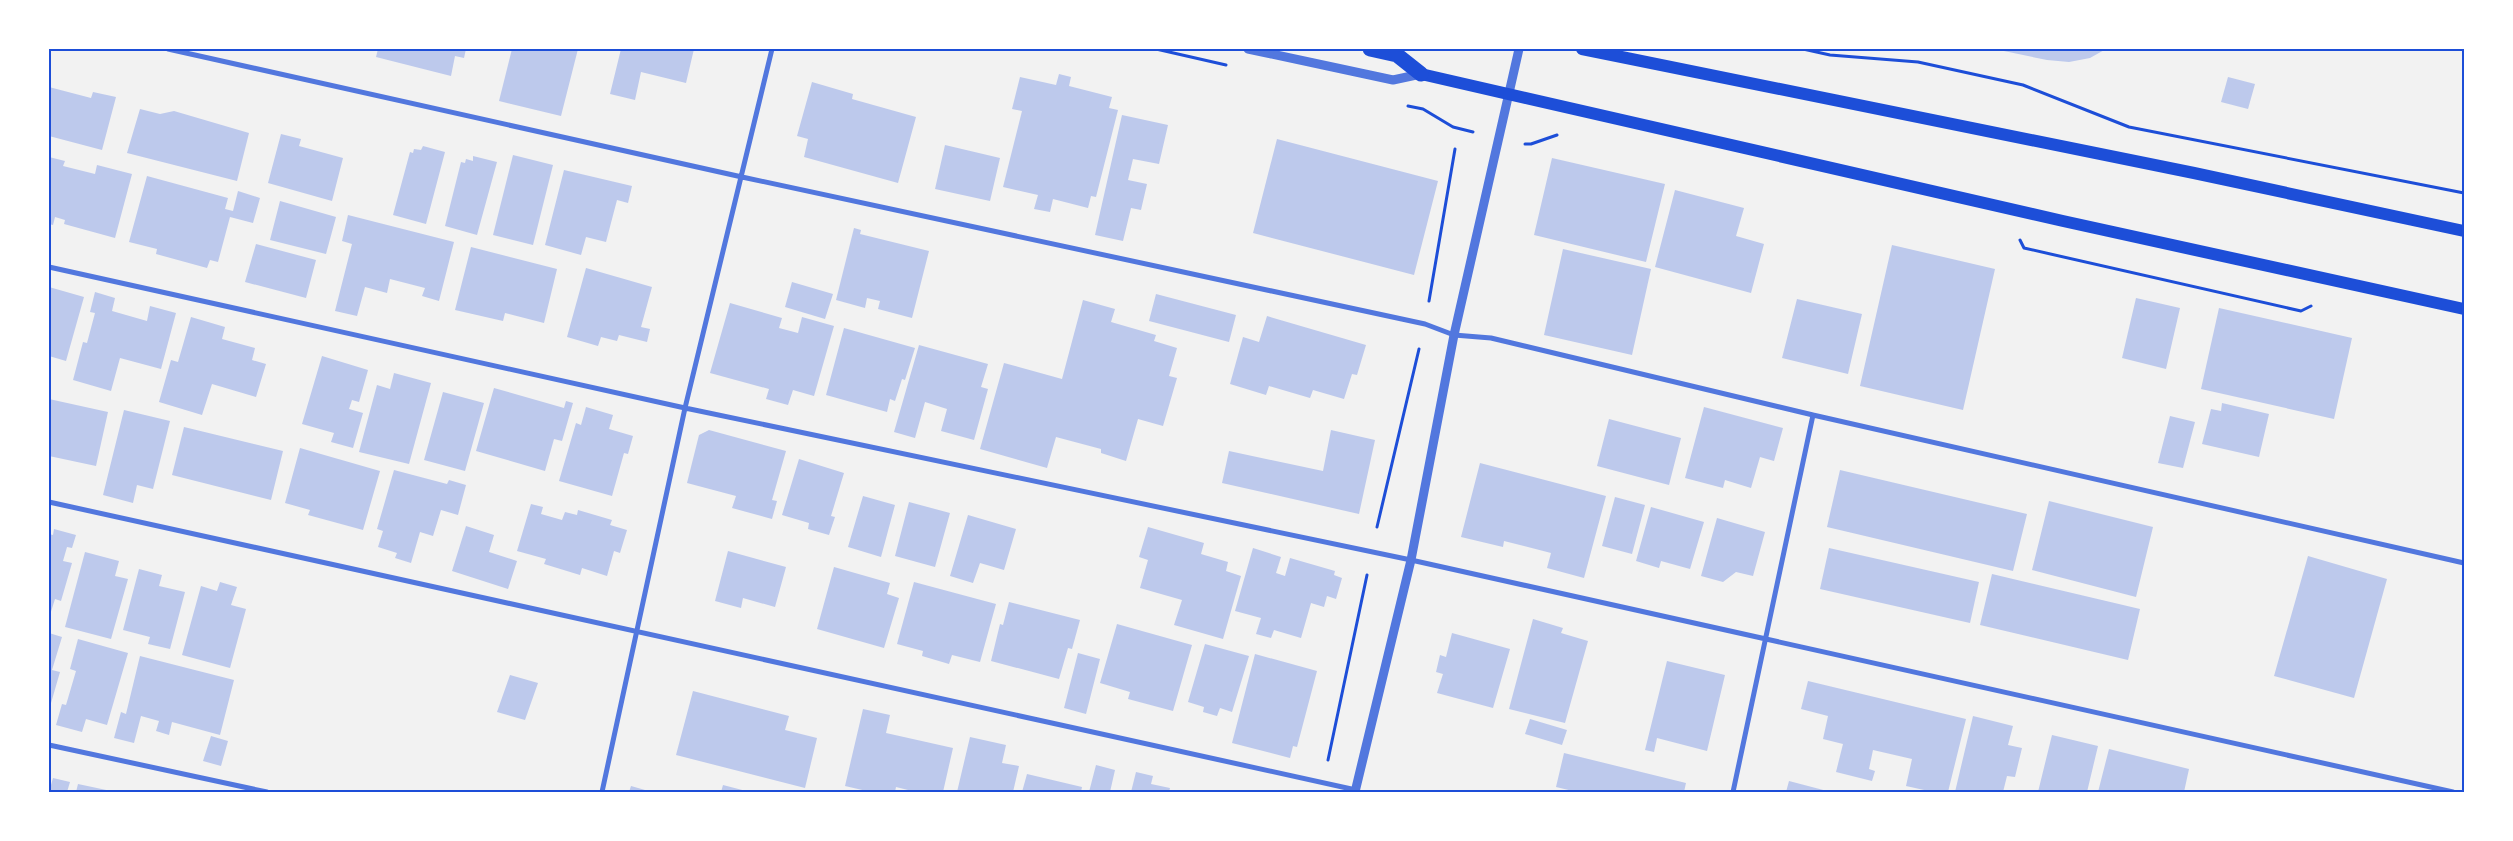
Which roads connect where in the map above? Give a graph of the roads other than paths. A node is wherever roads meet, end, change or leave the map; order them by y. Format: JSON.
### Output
{"nodes":[{"id":1,"x":168,"y":49,"type":"edge"},
{"id":2,"x":772,"y":49,"type":"edge"},
{"id":3,"x":1248,"y":49,"type":"edge"},
{"id":4,"x":1370,"y":49,"type":"edge"},
{"id":5,"x":1519,"y":49,"type":"edge"},
{"id":6,"x":1582,"y":49,"type":"edge"},
{"id":7,"x":1420,"y":74,"type":"junction"},
{"id":8,"x":1510,"y":93,"type":"junction"},
{"id":9,"x":742,"y":177,"type":"junction"},
{"id":10,"x":2464,"y":231,"type":"edge"},
{"id":11,"x":49,"y":267,"type":"edge"},
{"id":12,"x":2464,"y":309,"type":"edge"},
{"id":13,"x":1454,"y":336,"type":"junction"},
{"id":14,"x":686,"y":408,"type":"junction"},
{"id":15,"x":1813,"y":415,"type":"junction"},
{"id":16,"x":49,"y":502,"type":"edge"},
{"id":17,"x":1411,"y":560,"type":"junction"},
{"id":18,"x":2464,"y":563,"type":"edge"},
{"id":19,"x":638,"y":631,"type":"junction"},
{"id":20,"x":1767,"y":639,"type":"junction"},
{"id":21,"x":49,"y":745,"type":"edge"},
{"id":22,"x":1356,"y":791,"type":"edge"},
{"id":23,"x":267,"y":792,"type":"edge"},
{"id":24,"x":602,"y":792,"type":"edge"},
{"id":25,"x":1733,"y":792,"type":"edge"},
{"id":26,"x":2453,"y":792,"type":"edge"}],
"edges":[{"from":1,"to":9,"type":"street"},
{"from":2,"to":9,"type":"street"},
{"from":3,"to":7,"type":"street"},
{"from":4,"to":7,"type":"highway"},
{"from":5,"to":8,"type":"street"},
{"from":6,"to":10,"type":"main road"},
{"from":7,"to":8,"type":"main road"},
{"from":8,"to":12,"type":"main road"},
{"from":8,"to":13,"type":"street"},
{"from":9,"to":13,"type":"street"},
{"from":9,"to":14,"type":"street"},
{"from":11,"to":14,"type":"street"},
{"from":13,"to":15,"type":"street"},
{"from":13,"to":17,"type":"street"},
{"from":14,"to":17,"type":"street"},
{"from":14,"to":19,"type":"street"},
{"from":15,"to":18,"type":"street"},
{"from":15,"to":20,"type":"street"},
{"from":16,"to":19,"type":"street"},
{"from":17,"to":20,"type":"street"},
{"from":17,"to":22,"type":"street"},
{"from":19,"to":22,"type":"street"},
{"from":19,"to":24,"type":"street"},
{"from":20,"to":25,"type":"street"},
{"from":20,"to":26,"type":"street"},
{"from":21,"to":23,"type":"street"}]}
